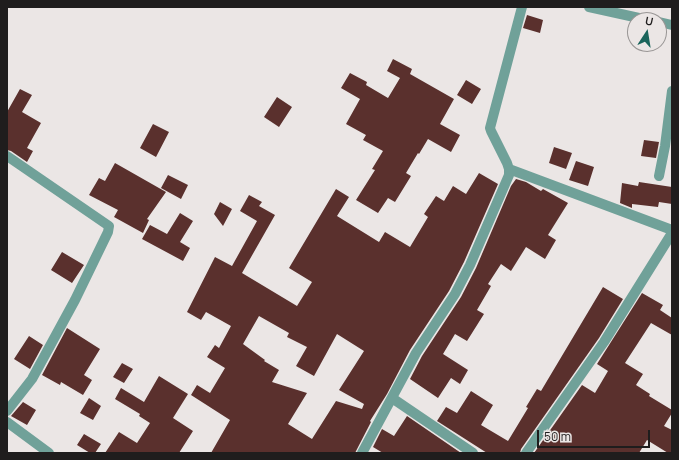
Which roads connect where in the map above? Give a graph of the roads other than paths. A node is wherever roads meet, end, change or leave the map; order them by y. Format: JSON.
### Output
{"nodes":[{"id":1,"x":522,"y":7,"type":"edge"},
{"id":2,"x":589,"y":7,"type":"edge"},
{"id":3,"x":627,"y":15,"type":"edge"},
{"id":4,"x":672,"y":91,"type":"edge"},
{"id":5,"x":7,"y":156,"type":"edge"},
{"id":6,"x":509,"y":169,"type":"junction"},
{"id":7,"x":659,"y":176,"type":"dead end"},
{"id":8,"x":672,"y":230,"type":"edge"},
{"id":9,"x":672,"y":233,"type":"edge"},
{"id":10,"x":392,"y":398,"type":"junction"},
{"id":11,"x":7,"y":411,"type":"edge"},
{"id":12,"x":7,"y":422,"type":"edge"},
{"id":13,"x":49,"y":453,"type":"edge"},
{"id":14,"x":362,"y":453,"type":"edge"},
{"id":15,"x":473,"y":453,"type":"edge"},
{"id":16,"x":526,"y":453,"type":"edge"}],
"edges":[{"from":1,"to":6,"type":"street"},
{"from":2,"to":3,"type":"street"},
{"from":4,"to":7,"type":"street"},
{"from":5,"to":11,"type":"street"},
{"from":6,"to":8,"type":"street"},
{"from":6,"to":10,"type":"street"},
{"from":9,"to":16,"type":"street"},
{"from":10,"to":14,"type":"street"},
{"from":10,"to":15,"type":"street"},
{"from":12,"to":13,"type":"street"}]}
